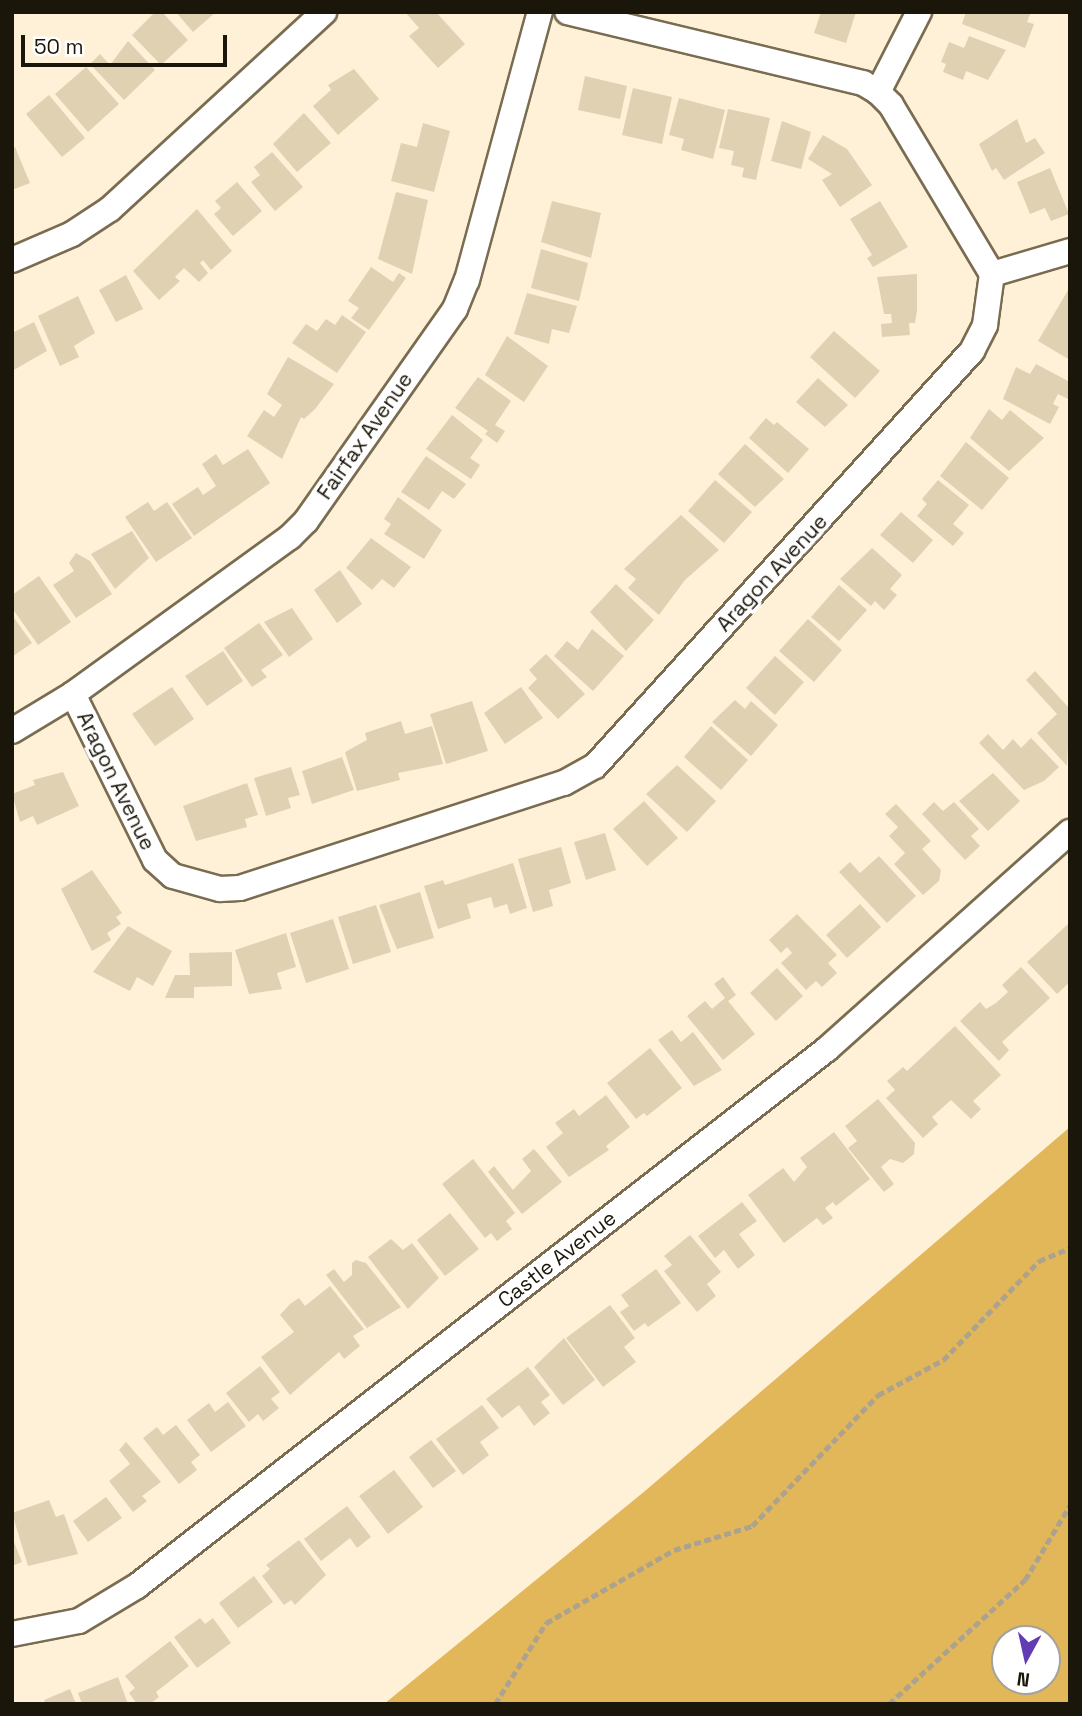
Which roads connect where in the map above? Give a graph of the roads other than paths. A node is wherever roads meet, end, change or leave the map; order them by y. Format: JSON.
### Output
{"nodes":[{"id":1,"x":324,"y":12,"type":"edge"},
{"id":2,"x":540,"y":12,"type":"edge"},
{"id":3,"x":567,"y":12,"type":"edge"},
{"id":4,"x":919,"y":12,"type":"edge"},
{"id":5,"x":878,"y":92,"type":"junction"},
{"id":6,"x":1070,"y":251,"type":"edge"},
{"id":7,"x":12,"y":260,"type":"edge"},
{"id":8,"x":992,"y":274,"type":"junction"},
{"id":9,"x":73,"y":694,"type":"junction"},
{"id":10,"x":12,"y":731,"type":"edge"},
{"id":11,"x":1070,"y":832,"type":"edge"},
{"id":12,"x":12,"y":1634,"type":"edge"}],
"edges":[{"from":1,"to":7,"type":"street"},
{"from":2,"to":9,"type":"street","name":"Fairfax Avenue"},
{"from":3,"to":5,"type":"street"},
{"from":4,"to":5,"type":"street"},
{"from":5,"to":8,"type":"street"},
{"from":6,"to":8,"type":"street"},
{"from":8,"to":9,"type":"street","name":"Aragon Avenue"},
{"from":9,"to":10,"type":"street","name":"Fairfax Avenue"},
{"from":11,"to":12,"type":"street","name":"Castle Avenue"}]}
